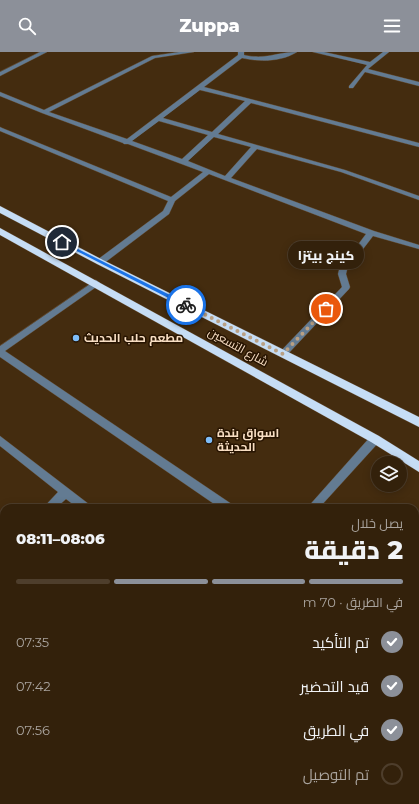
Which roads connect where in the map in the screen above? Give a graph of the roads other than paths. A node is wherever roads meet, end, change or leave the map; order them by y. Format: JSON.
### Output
{"nodes":[{"id":1,"x":44,"y":52,"type":"edge"},
{"id":2,"x":191,"y":52,"type":"edge"},
{"id":3,"x":294,"y":52,"type":"edge"},
{"id":4,"x":316,"y":52,"type":"edge"},
{"id":5,"x":386,"y":52,"type":"edge"},
{"id":6,"x":241,"y":54,"type":"edge"},
{"id":7,"x":371,"y":64,"type":"junction"},
{"id":8,"x":364,"y":70,"type":"junction"},
{"id":9,"x":0,"y":74,"type":"edge"},
{"id":10,"x":419,"y":84,"type":"edge"},
{"id":11,"x":351,"y":86,"type":"dead end"},
{"id":12,"x":201,"y":88,"type":"junction"},
{"id":13,"x":1,"y":96,"type":"edge"},
{"id":14,"x":250,"y":100,"type":"junction"},
{"id":15,"x":44,"y":112,"type":"junction"},
{"id":16,"x":159,"y":119,"type":"junction"},
{"id":17,"x":0,"y":129,"type":"edge"},
{"id":18,"x":212,"y":134,"type":"junction"},
{"id":19,"x":126,"y":143,"type":"junction"},
{"id":20,"x":419,"y":145,"type":"edge"},
{"id":21,"x":256,"y":146,"type":"junction"},
{"id":22,"x":183,"y":162,"type":"junction"},
{"id":23,"x":208,"y":171,"type":"junction"},
{"id":24,"x":226,"y":178,"type":"junction"},
{"id":25,"x":419,"y":198,"type":"edge"},
{"id":26,"x":172,"y":200,"type":"junction"},
{"id":27,"x":0,"y":209,"type":"edge"},
{"id":28,"x":0,"y":231,"type":"edge"},
{"id":29,"x":371,"y":233,"type":"junction"},
{"id":30,"x":419,"y":247,"type":"edge"},
{"id":31,"x":100,"y":262,"type":"junction"},
{"id":32,"x":96,"y":283,"type":"junction"},
{"id":33,"x":0,"y":351,"type":"edge"},
{"id":34,"x":283,"y":354,"type":"junction"},
{"id":35,"x":419,"y":422,"type":"edge"},
{"id":36,"x":374,"y":439,"type":"junction"},
{"id":37,"x":0,"y":440,"type":"edge"},
{"id":38,"x":419,"y":467,"type":"edge"},
{"id":39,"x":66,"y":492,"type":"junction"},
{"id":40,"x":52,"y":504,"type":"edge"},
{"id":41,"x":81,"y":504,"type":"edge"},
{"id":42,"x":222,"y":504,"type":"edge"},
{"id":43,"x":316,"y":504,"type":"edge"}],
"edges":[{"from":1,"to":9,"type":"street"},
{"from":2,"to":15,"type":"street"},
{"from":3,"to":6,"type":"street"},
{"from":4,"to":7,"type":"street"},
{"from":5,"to":7,"type":"street"},
{"from":6,"to":12,"type":"street"},
{"from":7,"to":8,"type":"street"},
{"from":8,"to":10,"type":"street"},
{"from":8,"to":11,"type":"street"},
{"from":12,"to":14,"type":"street"},
{"from":12,"to":16,"type":"street"},
{"from":13,"to":15,"type":"street"},
{"from":14,"to":18,"type":"street"},
{"from":14,"to":20,"type":"street"},
{"from":15,"to":19,"type":"street"},
{"from":16,"to":18,"type":"street"},
{"from":16,"to":19,"type":"street"},
{"from":17,"to":26,"type":"street"},
{"from":18,"to":21,"type":"street"},
{"from":18,"to":22,"type":"street"},
{"from":19,"to":22,"type":"street"},
{"from":21,"to":24,"type":"street"},
{"from":21,"to":25,"type":"street"},
{"from":22,"to":23,"type":"street"},
{"from":23,"to":24,"type":"street"},
{"from":23,"to":26,"type":"street"},
{"from":24,"to":29,"type":"street"},
{"from":26,"to":31,"type":"street"},
{"from":27,"to":31,"type":"highway","name":"شارع التسعين"},
{"from":28,"to":32,"type":"highway","name":"شارع التسعين"},
{"from":29,"to":30,"type":"street"},
{"from":29,"to":34,"type":"street"},
{"from":31,"to":34,"type":"highway","name":"شارع التسعين"},
{"from":32,"to":33,"type":"street"},
{"from":32,"to":36,"type":"highway","name":"شارع التسعين"},
{"from":33,"to":42,"type":"street"},
{"from":34,"to":35,"type":"highway","name":"شارع التسعين"},
{"from":36,"to":38,"type":"highway","name":"شارع التسعين"},
{"from":36,"to":43,"type":"street"},
{"from":37,"to":39,"type":"street"},
{"from":39,"to":40,"type":"street"},
{"from":39,"to":41,"type":"street"}]}
